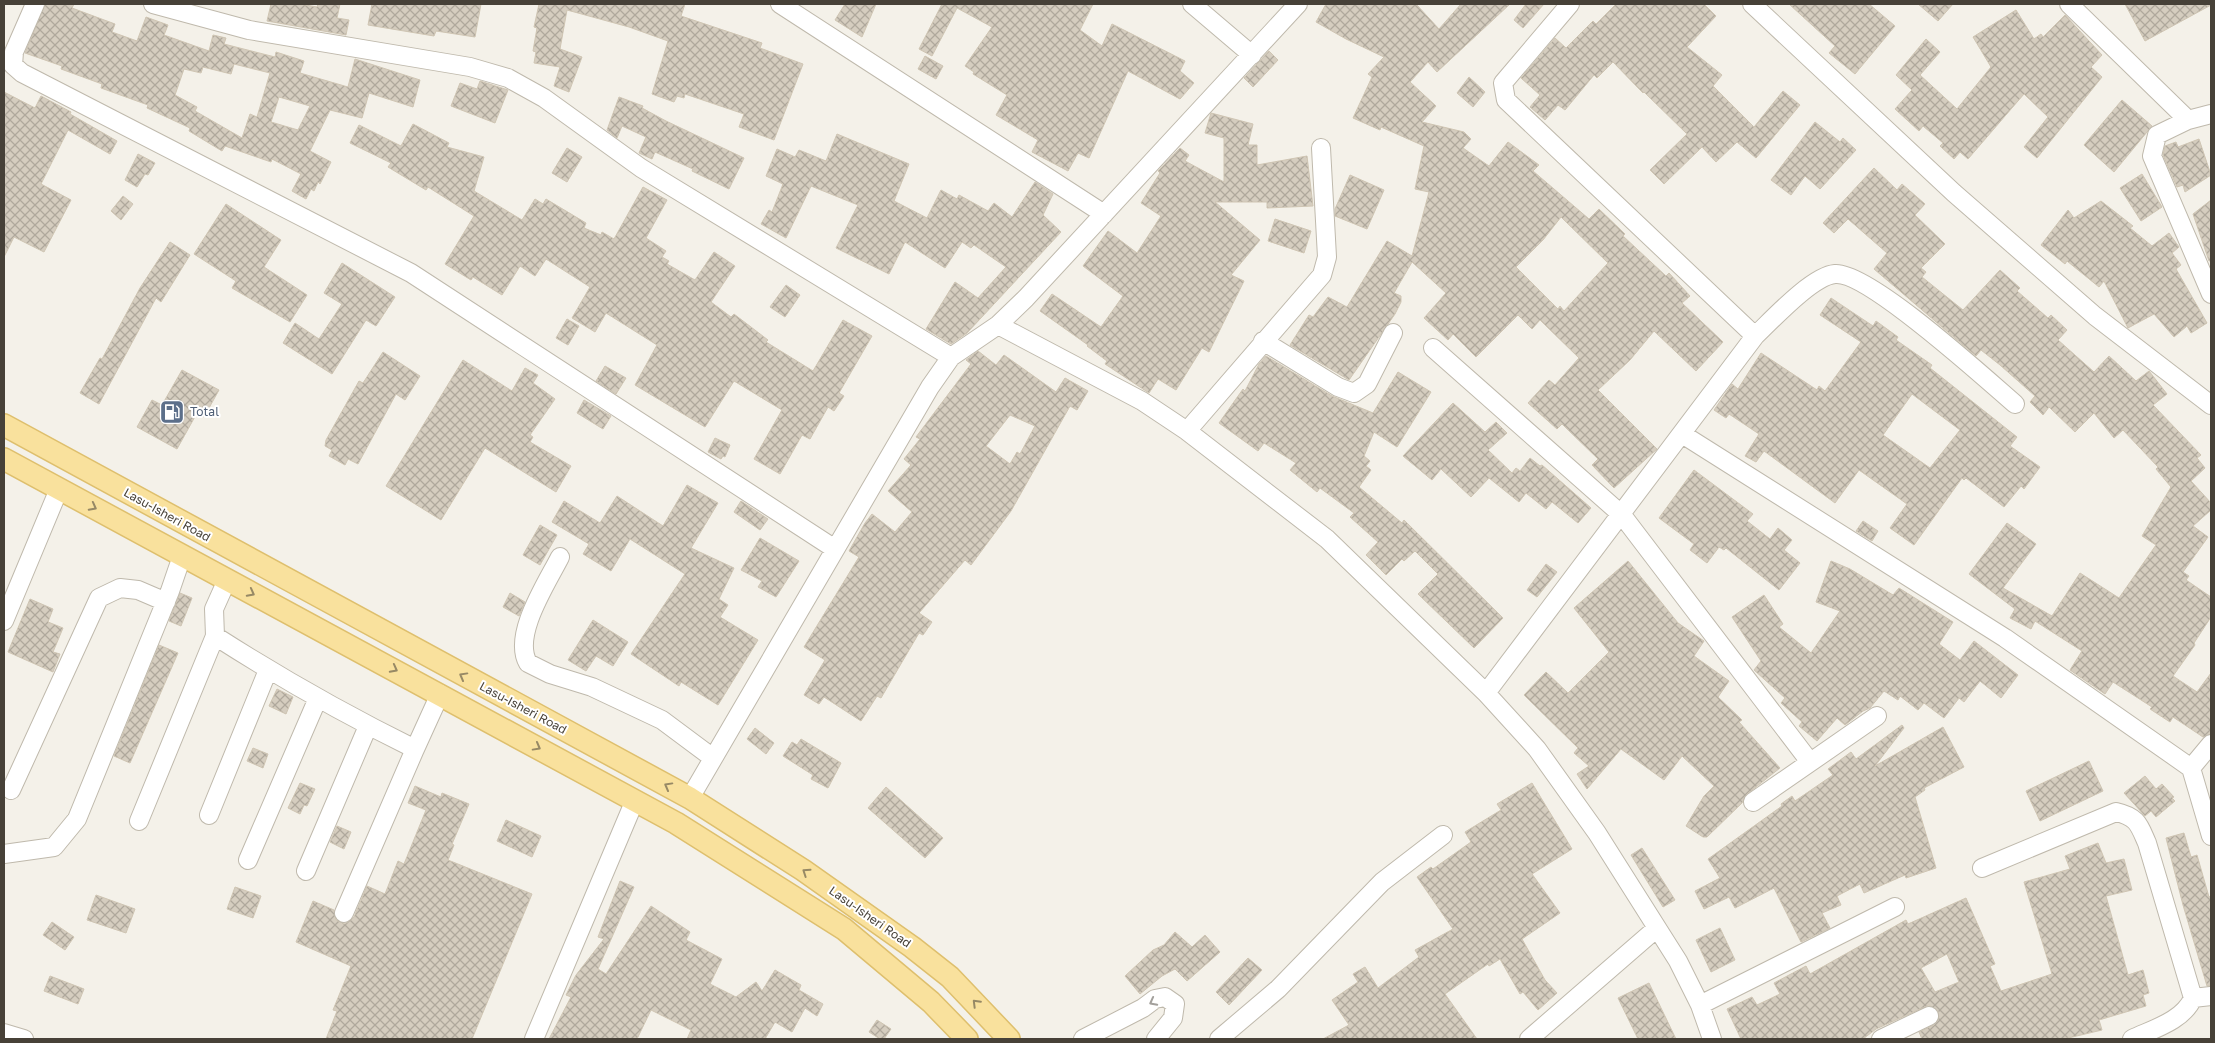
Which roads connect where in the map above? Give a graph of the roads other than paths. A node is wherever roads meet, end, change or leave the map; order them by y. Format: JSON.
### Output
{"nodes":[{"id":1,"x":35,"y":4,"type":"edge"},
{"id":2,"x":153,"y":4,"type":"edge"},
{"id":3,"x":780,"y":4,"type":"edge"},
{"id":4,"x":1192,"y":4,"type":"edge"},
{"id":5,"x":1298,"y":4,"type":"edge"},
{"id":6,"x":1570,"y":4,"type":"edge"},
{"id":7,"x":1752,"y":4,"type":"edge"},
{"id":8,"x":2069,"y":4,"type":"edge"},
{"id":9,"x":1252,"y":55,"type":"junction"},
{"id":10,"x":2211,"y":114,"type":"edge"},
{"id":11,"x":2188,"y":120,"type":"junction"},
{"id":12,"x":1321,"y":148,"type":"dead end"},
{"id":13,"x":1104,"y":214,"type":"junction"},
{"id":14,"x":2211,"y":294,"type":"edge"},
{"id":15,"x":998,"y":325,"type":"junction"},
{"id":16,"x":1393,"y":333,"type":"dead end"},
{"id":17,"x":1755,"y":336,"type":"junction"},
{"id":18,"x":1263,"y":341,"type":"junction"},
{"id":19,"x":1434,"y":348,"type":"dead end"},
{"id":20,"x":951,"y":357,"type":"junction"},
{"id":21,"x":2015,"y":404,"type":"dead end"},
{"id":22,"x":2211,"y":404,"type":"edge"},
{"id":23,"x":4,"y":426,"type":"edge"},
{"id":24,"x":1187,"y":431,"type":"junction"},
{"id":25,"x":1682,"y":434,"type":"junction"},
{"id":26,"x":4,"y":459,"type":"edge"},
{"id":27,"x":59,"y":490,"type":"junction"},
{"id":28,"x":1622,"y":515,"type":"junction"},
{"id":29,"x":834,"y":549,"type":"junction"},
{"id":30,"x":182,"y":556,"type":"junction"},
{"id":31,"x":560,"y":557,"type":"dead end"},
{"id":32,"x":227,"y":580,"type":"junction"},
{"id":33,"x":166,"y":602,"type":"junction"},
{"id":34,"x":4,"y":621,"type":"edge"},
{"id":35,"x":214,"y":636,"type":"junction"},
{"id":36,"x":268,"y":670,"type":"junction"},
{"id":37,"x":1486,"y":693,"type":"junction"},
{"id":38,"x":440,"y":694,"type":"junction"},
{"id":39,"x":318,"y":698,"type":"junction"},
{"id":40,"x":1877,"y":716,"type":"dead end"},
{"id":41,"x":368,"y":726,"type":"junction"},
{"id":42,"x":2211,"y":744,"type":"edge"},
{"id":43,"x":415,"y":749,"type":"junction"},
{"id":44,"x":713,"y":758,"type":"junction"},
{"id":45,"x":1810,"y":762,"type":"junction"},
{"id":46,"x":2191,"y":768,"type":"junction"},
{"id":47,"x":11,"y":790,"type":"dead end"},
{"id":48,"x":690,"y":798,"type":"junction"},
{"id":49,"x":635,"y":800,"type":"junction"},
{"id":50,"x":1753,"y":802,"type":"dead end"},
{"id":51,"x":209,"y":815,"type":"dead end"},
{"id":52,"x":140,"y":821,"type":"dead end"},
{"id":53,"x":1443,"y":835,"type":"dead end"},
{"id":54,"x":2211,"y":836,"type":"edge"},
{"id":55,"x":4,"y":854,"type":"edge"},
{"id":56,"x":248,"y":860,"type":"dead end"},
{"id":57,"x":1982,"y":868,"type":"dead end"},
{"id":58,"x":306,"y":871,"type":"dead end"},
{"id":59,"x":1895,"y":907,"type":"dead end"},
{"id":60,"x":344,"y":913,"type":"dead end"},
{"id":61,"x":1657,"y":928,"type":"junction"},
{"id":62,"x":2211,"y":996,"type":"edge"},
{"id":63,"x":2194,"y":998,"type":"junction"},
{"id":64,"x":1700,"y":1005,"type":"junction"},
{"id":65,"x":1928,"y":1016,"type":"dead end"},
{"id":66,"x":4,"y":1033,"type":"edge"},
{"id":67,"x":24,"y":1039,"type":"edge"},
{"id":68,"x":534,"y":1039,"type":"edge"},
{"id":69,"x":967,"y":1039,"type":"edge"},
{"id":70,"x":1009,"y":1039,"type":"edge"},
{"id":71,"x":1083,"y":1039,"type":"edge"},
{"id":72,"x":1156,"y":1039,"type":"edge"},
{"id":73,"x":1219,"y":1039,"type":"edge"},
{"id":74,"x":1529,"y":1039,"type":"edge"},
{"id":75,"x":1712,"y":1039,"type":"edge"},
{"id":76,"x":1881,"y":1039,"type":"edge"},
{"id":77,"x":2132,"y":1039,"type":"edge"}],
"edges":[{"from":1,"to":29,"type":"street"},
{"from":2,"to":20,"type":"street"},
{"from":3,"to":13,"type":"street"},
{"from":4,"to":9,"type":"street"},
{"from":5,"to":9,"type":"street"},
{"from":6,"to":17,"type":"street"},
{"from":7,"to":22,"type":"street"},
{"from":8,"to":11,"type":"street"},
{"from":9,"to":13,"type":"street"},
{"from":10,"to":11,"type":"street"},
{"from":11,"to":14,"type":"street"},
{"from":12,"to":18,"type":"street"},
{"from":13,"to":15,"type":"street"},
{"from":15,"to":20,"type":"street"},
{"from":15,"to":24,"type":"street"},
{"from":16,"to":18,"type":"street"},
{"from":17,"to":21,"type":"street"},
{"from":17,"to":25,"type":"street"},
{"from":18,"to":24,"type":"street"},
{"from":19,"to":28,"type":"street"},
{"from":20,"to":29,"type":"street"},
{"from":48,"to":23,"type":"main road","name":"Lasu-Isheri Road","one_way":true},
{"from":24,"to":37,"type":"street"},
{"from":25,"to":28,"type":"street"},
{"from":25,"to":46,"type":"street"},
{"from":26,"to":27,"type":"main road","name":"Lasu-Isheri Road"},
{"from":27,"to":30,"type":"main road","name":"Lasu-Isheri Road","one_way":true},
{"from":27,"to":34,"type":"street"},
{"from":28,"to":37,"type":"street"},
{"from":28,"to":45,"type":"street"},
{"from":29,"to":44,"type":"street"},
{"from":30,"to":32,"type":"main road","name":"Lasu-Isheri Road"},
{"from":30,"to":33,"type":"street"},
{"from":31,"to":44,"type":"street"},
{"from":32,"to":35,"type":"street"},
{"from":32,"to":38,"type":"main road","name":"Lasu-Isheri Road","one_way":true},
{"from":33,"to":47,"type":"street"},
{"from":33,"to":55,"type":"street"},
{"from":35,"to":36,"type":"street"},
{"from":35,"to":52,"type":"street"},
{"from":36,"to":39,"type":"street"},
{"from":36,"to":51,"type":"street"},
{"from":37,"to":61,"type":"street"},
{"from":38,"to":43,"type":"street"},
{"from":38,"to":49,"type":"main road","name":"Lasu-Isheri Road","one_way":true},
{"from":39,"to":41,"type":"street"},
{"from":39,"to":56,"type":"street"},
{"from":40,"to":45,"type":"street"},
{"from":41,"to":43,"type":"street"},
{"from":41,"to":58,"type":"street"},
{"from":42,"to":46,"type":"street"},
{"from":43,"to":60,"type":"street"},
{"from":44,"to":48,"type":"street"},
{"from":45,"to":50,"type":"street"},
{"from":46,"to":54,"type":"street"},
{"from":70,"to":48,"type":"main road","name":"Lasu-Isheri Road","one_way":true},
{"from":49,"to":68,"type":"street"},
{"from":49,"to":69,"type":"main road","name":"Lasu-Isheri Road"},
{"from":53,"to":73,"type":"street"},
{"from":57,"to":63,"type":"street"},
{"from":59,"to":64,"type":"street"},
{"from":61,"to":64,"type":"street"},
{"from":61,"to":74,"type":"street"},
{"from":62,"to":63,"type":"street"},
{"from":63,"to":77,"type":"street"},
{"from":64,"to":75,"type":"street"},
{"from":65,"to":76,"type":"street"},
{"from":66,"to":67,"type":"street"},
{"from":72,"to":71,"type":"street","one_way":true}]}
